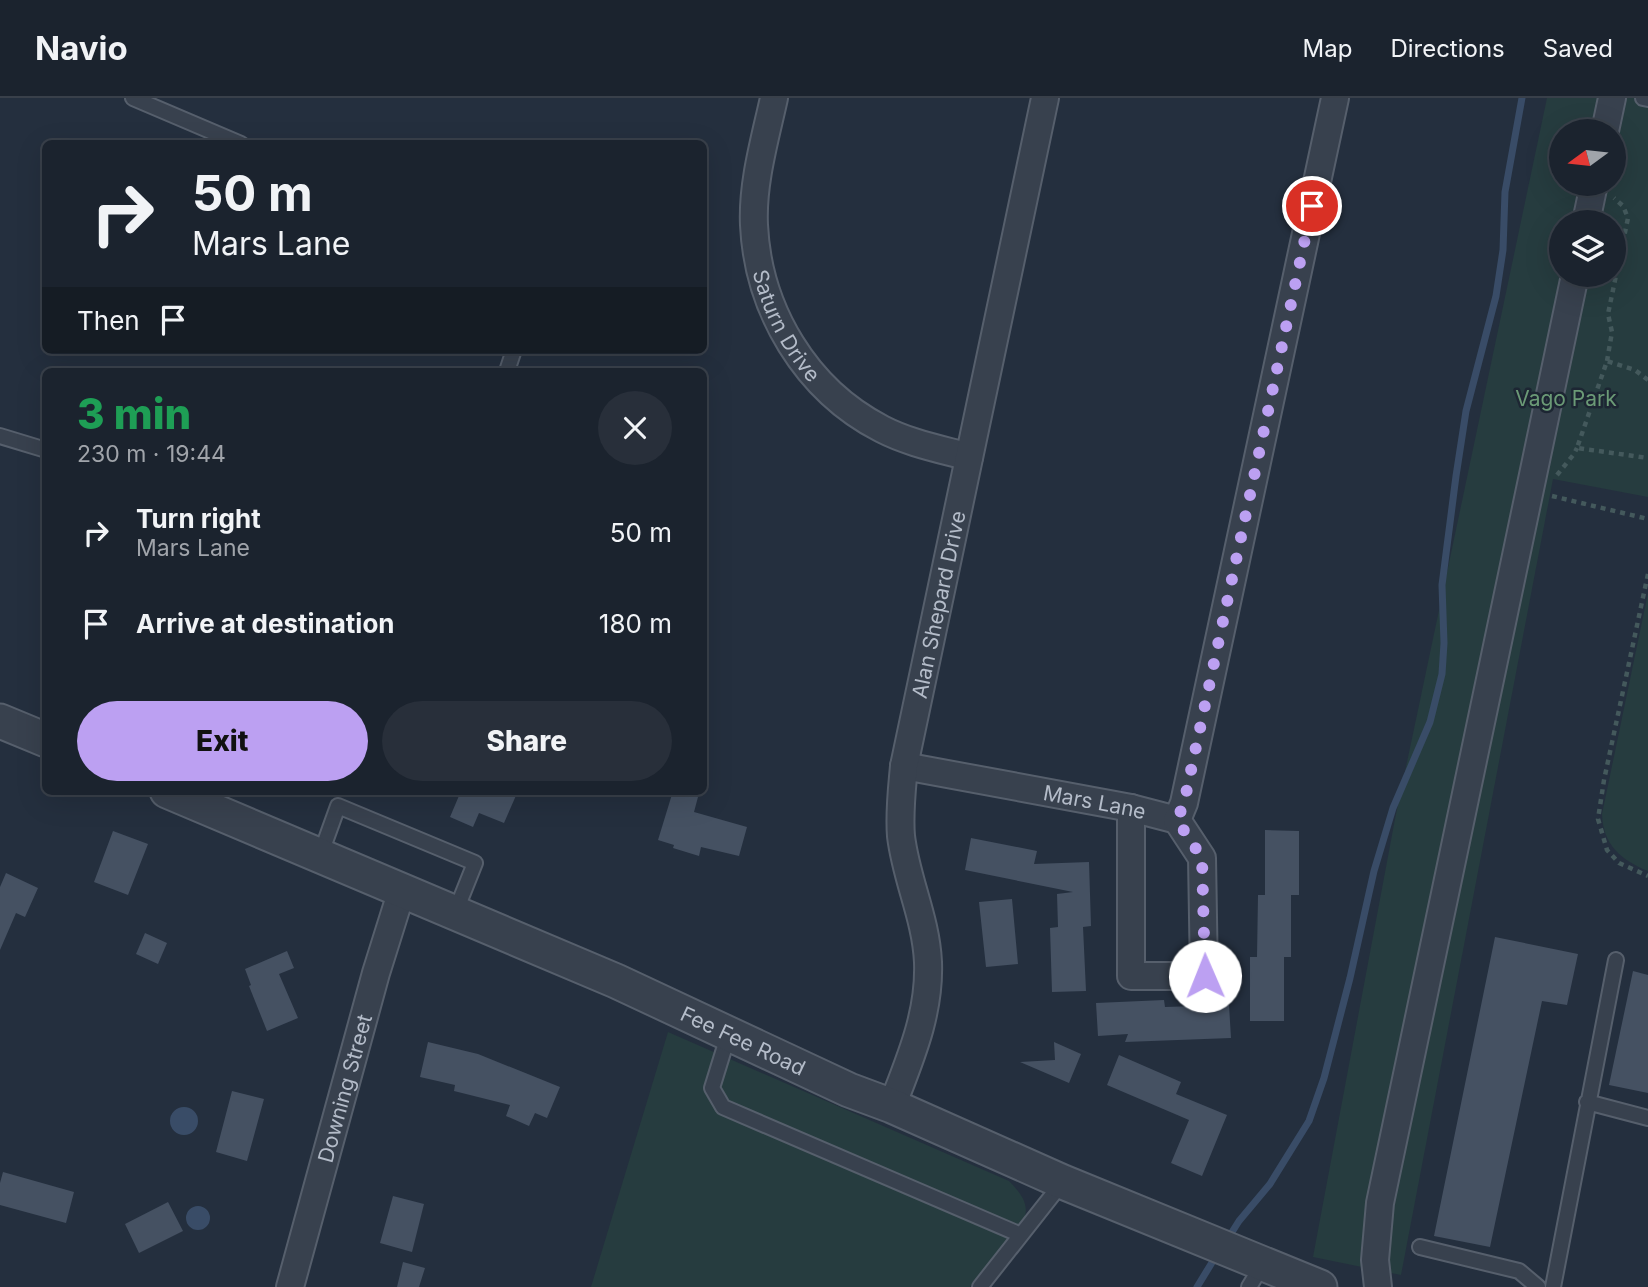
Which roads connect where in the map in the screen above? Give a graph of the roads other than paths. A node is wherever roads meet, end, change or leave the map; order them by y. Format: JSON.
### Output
{"nodes":[{"id":1,"x":132,"y":98,"type":"edge"},
{"id":2,"x":774,"y":98,"type":"edge"},
{"id":3,"x":1045,"y":98,"type":"edge"},
{"id":4,"x":1335,"y":98,"type":"edge"},
{"id":5,"x":1612,"y":98,"type":"edge"},
{"id":6,"x":1643,"y":98,"type":"edge"},
{"id":7,"x":1648,"y":99,"type":"edge"},
{"id":8,"x":1608,"y":119,"type":"edge"},
{"id":9,"x":232,"y":140,"type":"edge"},
{"id":10,"x":1572,"y":287,"type":"edge"},
{"id":11,"x":0,"y":436,"type":"edge"},
{"id":12,"x":42,"y":449,"type":"edge"},
{"id":13,"x":969,"y":457,"type":"junction"},
{"id":14,"x":0,"y":721,"type":"edge"},
{"id":15,"x":42,"y":738,"type":"edge"},
{"id":16,"x":904,"y":766,"type":"junction"},
{"id":17,"x":176,"y":795,"type":"edge"},
{"id":18,"x":1132,"y":808,"type":"junction"},
{"id":19,"x":1177,"y":820,"type":"junction"},
{"id":20,"x":320,"y":856,"type":"junction"},
{"id":21,"x":402,"y":890,"type":"junction"},
{"id":22,"x":455,"y":913,"type":"junction"},
{"id":23,"x":1616,"y":960,"type":"dead end"},
{"id":24,"x":729,"y":1033,"type":"junction"},
{"id":25,"x":1587,"y":1102,"type":"junction"},
{"id":26,"x":892,"y":1106,"type":"junction"},
{"id":27,"x":1648,"y":1118,"type":"edge"},
{"id":28,"x":1063,"y":1182,"type":"junction"},
{"id":29,"x":1021,"y":1235,"type":"junction"},
{"id":30,"x":1420,"y":1247,"type":"dead end"},
{"id":31,"x":1256,"y":1270,"type":"edge"},
{"id":32,"x":290,"y":1287,"type":"edge"},
{"id":33,"x":980,"y":1287,"type":"edge"},
{"id":34,"x":1320,"y":1287,"type":"edge"},
{"id":35,"x":1378,"y":1287,"type":"edge"},
{"id":36,"x":1538,"y":1287,"type":"edge"},
{"id":37,"x":1553,"y":1287,"type":"edge"}],
"edges":[{"from":1,"to":9,"type":"lane"},
{"from":2,"to":13,"type":"street","name":"Saturn Drive"},
{"from":3,"to":13,"type":"street","name":"Alan Shepard Drive"},
{"from":4,"to":19,"type":"street"},
{"from":5,"to":8,"type":"street"},
{"from":6,"to":7,"type":"lane"},
{"from":10,"to":35,"type":"street"},
{"from":11,"to":12,"type":"lane"},
{"from":13,"to":16,"type":"street","name":"Alan Shepard Drive"},
{"from":14,"to":15,"type":"street"},
{"from":16,"to":18,"type":"street","name":"Mars Lane"},
{"from":16,"to":26,"type":"street","name":"Alan Shepard Drive"},
{"from":17,"to":20,"type":"street","name":"Fee Fee Road"},
{"from":18,"to":19,"type":"street","name":"Mars Lane"},
{"from":18,"to":19,"type":"street"},
{"from":20,"to":21,"type":"street","name":"Fee Fee Road"},
{"from":20,"to":22,"type":"lane"},
{"from":21,"to":22,"type":"street","name":"Fee Fee Road"},
{"from":21,"to":32,"type":"street","name":"Downing Street"},
{"from":22,"to":24,"type":"street","name":"Fee Fee Road"},
{"from":23,"to":25,"type":"lane"},
{"from":24,"to":26,"type":"street","name":"Fee Fee Road"},
{"from":24,"to":29,"type":"lane"},
{"from":25,"to":27,"type":"lane"},
{"from":25,"to":37,"type":"lane"},
{"from":26,"to":28,"type":"street","name":"Fee Fee Road"},
{"from":28,"to":29,"type":"lane"},
{"from":28,"to":31,"type":"street","name":"Fee Fee Road"},
{"from":29,"to":33,"type":"lane"},
{"from":30,"to":36,"type":"lane"},
{"from":31,"to":34,"type":"street","name":"Fee Fee Road"}]}
